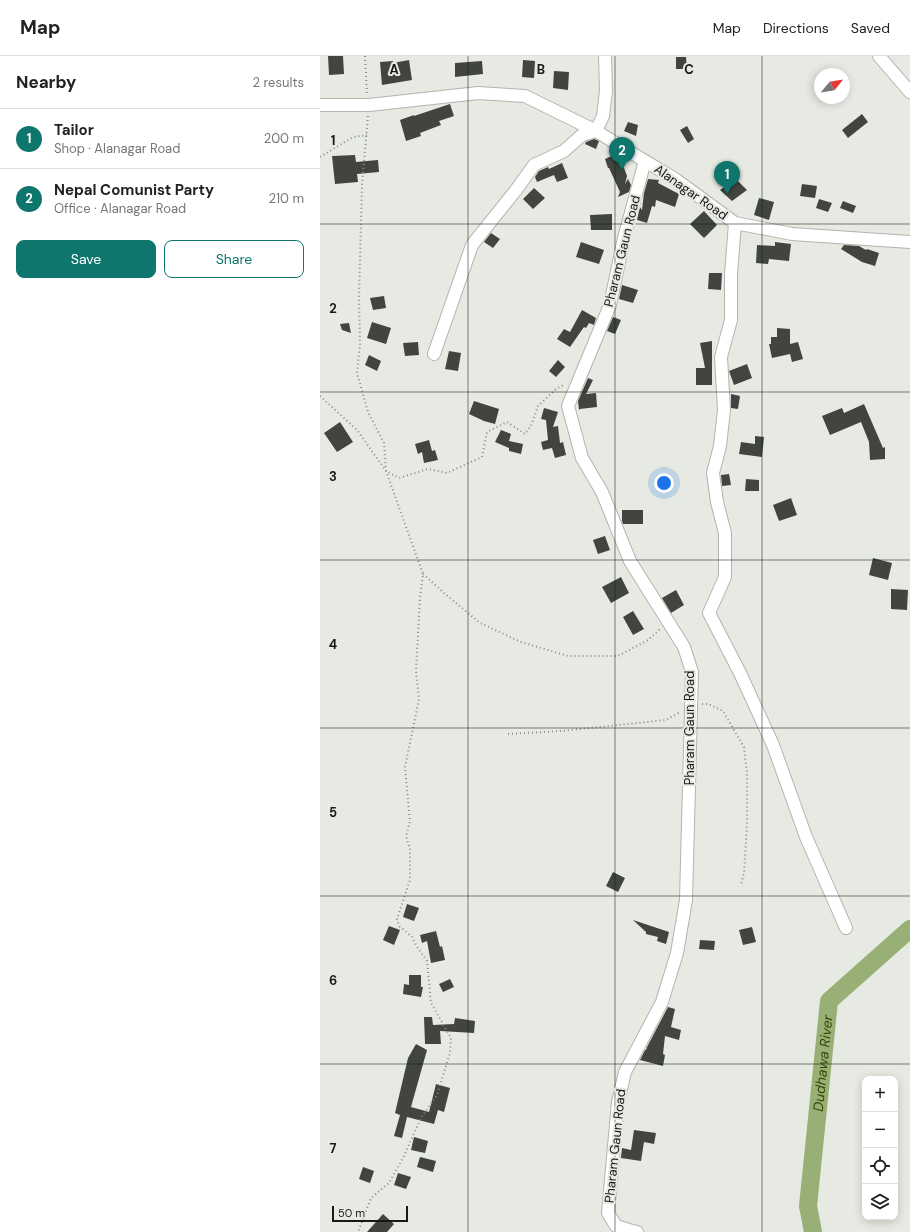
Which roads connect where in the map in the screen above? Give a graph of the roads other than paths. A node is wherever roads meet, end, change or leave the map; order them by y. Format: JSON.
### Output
{"nodes":[{"id":1,"x":606,"y":56,"type":"edge"},
{"id":2,"x":879,"y":56,"type":"edge"},
{"id":3,"x":910,"y":92,"type":"edge"},
{"id":4,"x":320,"y":105,"type":"edge"},
{"id":5,"x":596,"y":131,"type":"junction"},
{"id":6,"x":645,"y":161,"type":"junction"},
{"id":7,"x":735,"y":223,"type":"junction"},
{"id":8,"x":910,"y":242,"type":"edge"},
{"id":9,"x":434,"y":354,"type":"dead end"},
{"id":10,"x":846,"y":928,"type":"dead end"},
{"id":11,"x":637,"y":1232,"type":"edge"}],
"edges":[{"from":1,"to":5,"type":"street"},
{"from":2,"to":3,"type":"street"},
{"from":4,"to":5,"type":"street","name":"Alanagar Road"},
{"from":5,"to":6,"type":"street","name":"Alanagar Road"},
{"from":5,"to":9,"type":"street"},
{"from":6,"to":7,"type":"street","name":"Alanagar Road"},
{"from":6,"to":11,"type":"street","name":"Pharam Gaun Road"},
{"from":7,"to":8,"type":"street","name":"Alanagar Road"},
{"from":7,"to":10,"type":"street"}]}
